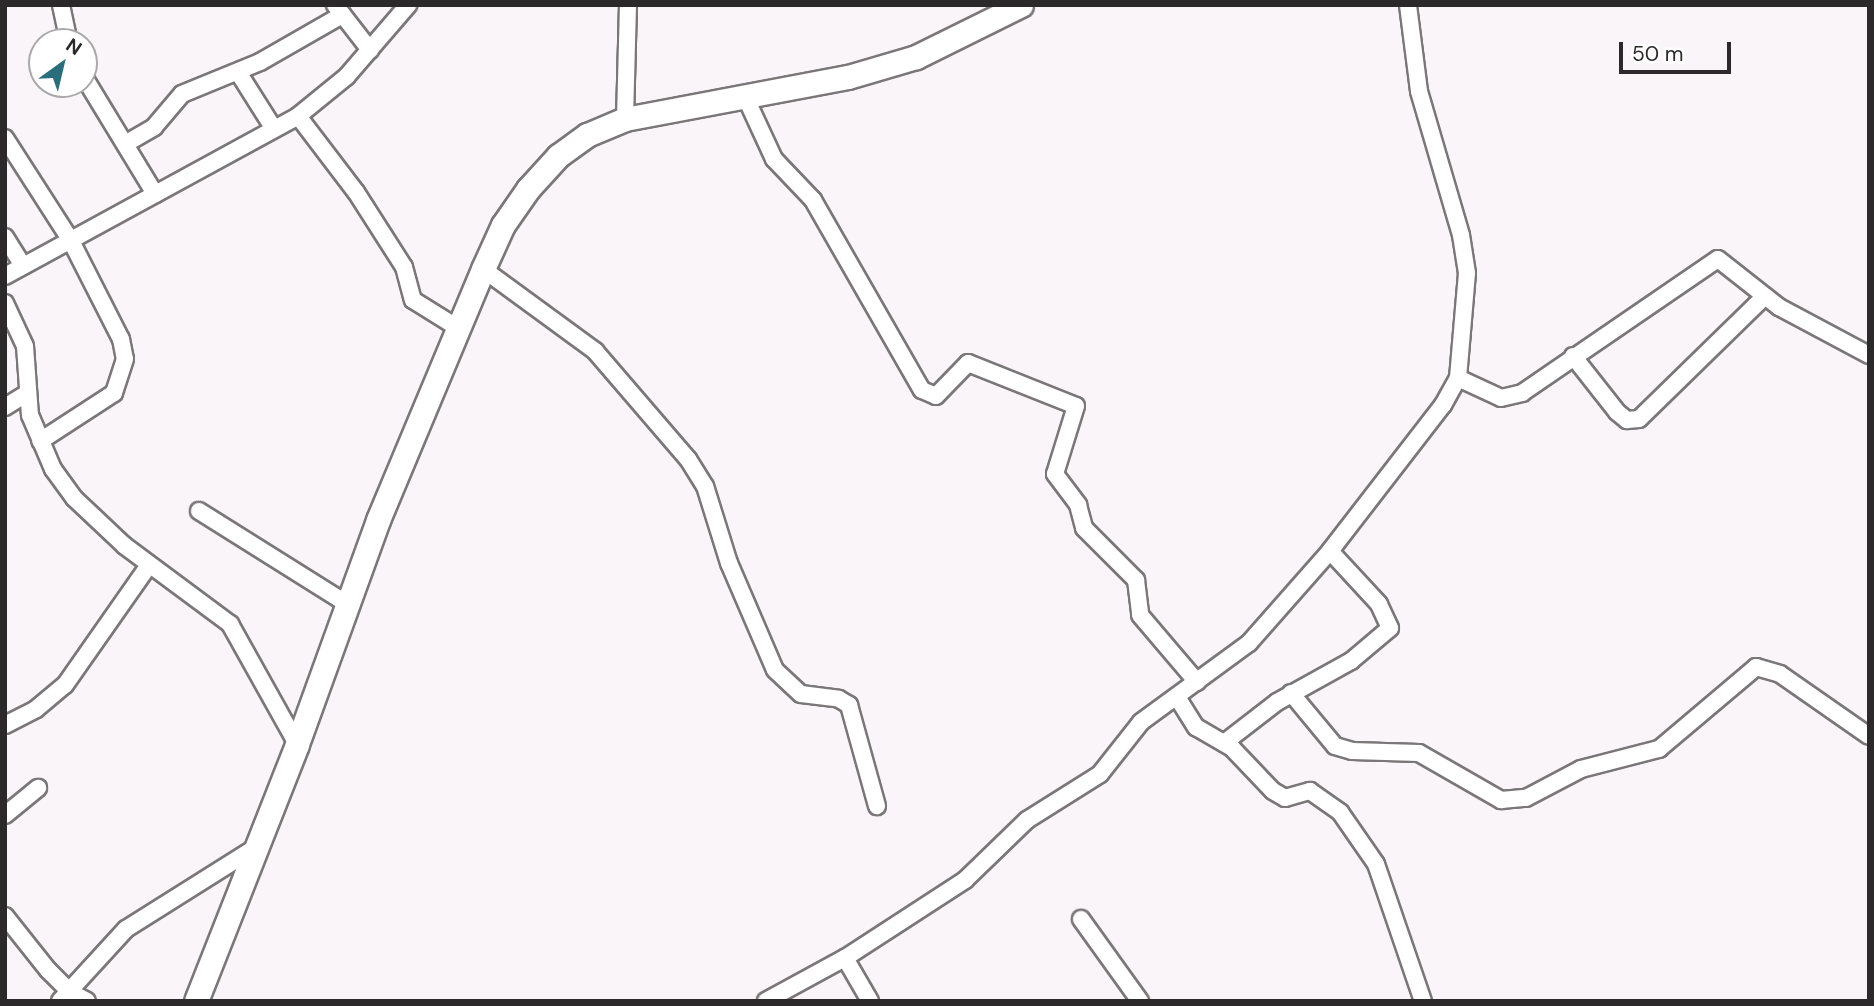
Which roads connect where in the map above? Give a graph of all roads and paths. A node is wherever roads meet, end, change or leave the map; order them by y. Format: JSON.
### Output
{"nodes":[{"id":1,"x":61,"y":5,"type":"edge"},
{"id":2,"x":408,"y":5,"type":"edge"},
{"id":3,"x":628,"y":5,"type":"edge"},
{"id":4,"x":1021,"y":5,"type":"edge"},
{"id":5,"x":1408,"y":5,"type":"edge"},
{"id":6,"x":339,"y":10,"type":"edge"},
{"id":7,"x":66,"y":28,"type":"edge"},
{"id":8,"x":370,"y":50,"type":"junction"},
{"id":9,"x":238,"y":72,"type":"junction"},
{"id":10,"x":744,"y":94,"type":"junction"},
{"id":11,"x":97,"y":98,"type":"edge"},
{"id":12,"x":298,"y":116,"type":"junction"},
{"id":13,"x":625,"y":119,"type":"junction"},
{"id":14,"x":274,"y":129,"type":"junction"},
{"id":15,"x":5,"y":138,"type":"edge"},
{"id":16,"x":125,"y":144,"type":"junction"},
{"id":17,"x":155,"y":194,"type":"junction"},
{"id":18,"x":5,"y":237,"type":"edge"},
{"id":19,"x":71,"y":241,"type":"junction"},
{"id":20,"x":23,"y":266,"type":"junction"},
{"id":21,"x":483,"y":269,"type":"junction"},
{"id":22,"x":5,"y":276,"type":"edge"},
{"id":23,"x":1764,"y":297,"type":"junction"},
{"id":24,"x":5,"y":303,"type":"edge"},
{"id":25,"x":458,"y":328,"type":"junction"},
{"id":26,"x":1869,"y":355,"type":"edge"},
{"id":27,"x":1573,"y":356,"type":"junction"},
{"id":28,"x":1458,"y":378,"type":"junction"},
{"id":29,"x":27,"y":393,"type":"junction"},
{"id":30,"x":5,"y":407,"type":"edge"},
{"id":31,"x":40,"y":441,"type":"junction"},
{"id":32,"x":199,"y":511,"type":"dead end"},
{"id":33,"x":1330,"y":551,"type":"junction"},
{"id":34,"x":149,"y":565,"type":"junction"},
{"id":35,"x":347,"y":604,"type":"junction"},
{"id":36,"x":1197,"y":682,"type":"junction"},
{"id":37,"x":1291,"y":693,"type":"junction"},
{"id":38,"x":1177,"y":697,"type":"junction"},
{"id":39,"x":5,"y":725,"type":"edge"},
{"id":40,"x":1869,"y":736,"type":"edge"},
{"id":41,"x":1224,"y":743,"type":"junction"},
{"id":42,"x":297,"y":744,"type":"junction"},
{"id":43,"x":38,"y":788,"type":"dead end"},
{"id":44,"x":877,"y":806,"type":"dead end"},
{"id":45,"x":5,"y":815,"type":"edge"},
{"id":46,"x":256,"y":846,"type":"junction"},
{"id":47,"x":5,"y":916,"type":"edge"},
{"id":48,"x":1081,"y":919,"type":"dead end"},
{"id":49,"x":845,"y":958,"type":"junction"},
{"id":50,"x":65,"y":996,"type":"edge"},
{"id":51,"x":87,"y":1001,"type":"edge"},
{"id":52,"x":196,"y":1001,"type":"edge"},
{"id":53,"x":766,"y":1001,"type":"edge"},
{"id":54,"x":870,"y":1001,"type":"edge"},
{"id":55,"x":1140,"y":1001,"type":"edge"},
{"id":56,"x":1423,"y":1001,"type":"edge"}],
"edges":[{"from":1,"to":7,"type":"street"},
{"from":2,"to":8,"type":"street"},
{"from":3,"to":13,"type":"street"},
{"from":4,"to":10,"type":"highway"},
{"from":5,"to":28,"type":"street"},
{"from":6,"to":8,"type":"street"},
{"from":6,"to":9,"type":"street"},
{"from":8,"to":12,"type":"street"},
{"from":9,"to":14,"type":"street"},
{"from":9,"to":16,"type":"street"},
{"from":10,"to":13,"type":"highway"},
{"from":10,"to":36,"type":"street"},
{"from":11,"to":16,"type":"street"},
{"from":12,"to":14,"type":"street"},
{"from":12,"to":25,"type":"street"},
{"from":13,"to":21,"type":"highway"},
{"from":14,"to":17,"type":"street"},
{"from":15,"to":19,"type":"street"},
{"from":16,"to":17,"type":"street"},
{"from":17,"to":19,"type":"street"},
{"from":18,"to":20,"type":"street"},
{"from":19,"to":20,"type":"street"},
{"from":19,"to":31,"type":"street"},
{"from":20,"to":22,"type":"street"},
{"from":21,"to":25,"type":"highway"},
{"from":21,"to":44,"type":"street"},
{"from":23,"to":26,"type":"street"},
{"from":23,"to":27,"type":"street"},
{"from":23,"to":27,"type":"street"},
{"from":24,"to":29,"type":"street"},
{"from":25,"to":35,"type":"highway"},
{"from":27,"to":28,"type":"street"},
{"from":28,"to":33,"type":"street"},
{"from":29,"to":30,"type":"street"},
{"from":29,"to":31,"type":"street"},
{"from":31,"to":34,"type":"street"},
{"from":32,"to":35,"type":"street"},
{"from":33,"to":36,"type":"street"},
{"from":33,"to":37,"type":"street"},
{"from":34,"to":39,"type":"street"},
{"from":34,"to":42,"type":"street"},
{"from":35,"to":42,"type":"highway"},
{"from":36,"to":38,"type":"street"},
{"from":37,"to":40,"type":"street"},
{"from":37,"to":41,"type":"street"},
{"from":38,"to":41,"type":"street"},
{"from":38,"to":49,"type":"street"},
{"from":41,"to":56,"type":"street"},
{"from":42,"to":46,"type":"highway"},
{"from":43,"to":45,"type":"street"},
{"from":46,"to":50,"type":"street"},
{"from":46,"to":52,"type":"highway"},
{"from":47,"to":50,"type":"street"},
{"from":48,"to":55,"type":"street"},
{"from":49,"to":53,"type":"street"},
{"from":49,"to":54,"type":"street"},
{"from":50,"to":51,"type":"street"}]}
